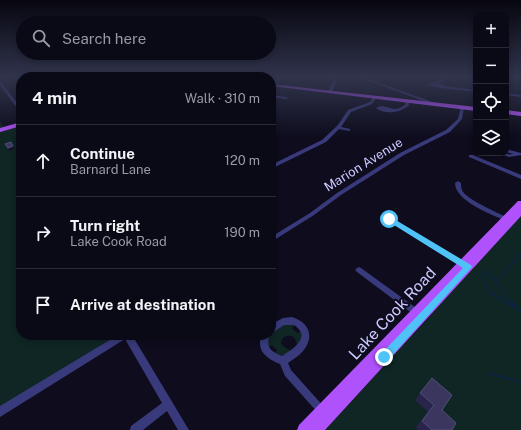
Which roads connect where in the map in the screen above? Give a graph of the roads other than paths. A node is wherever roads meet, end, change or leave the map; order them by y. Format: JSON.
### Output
{"nodes":[{"id":1,"x":10,"y":97,"type":"edge"},
{"id":2,"x":279,"y":97,"type":"edge"},
{"id":3,"x":375,"y":97,"type":"joint"},
{"id":4,"x":416,"y":97,"type":"edge"},
{"id":5,"x":286,"y":98,"type":"dead end"},
{"id":6,"x":407,"y":101,"type":"junction"},
{"id":7,"x":433,"y":103,"type":"junction"},
{"id":8,"x":16,"y":105,"type":"edge"},
{"id":9,"x":462,"y":107,"type":"junction"},
{"id":10,"x":473,"y":109,"type":"edge"},
{"id":11,"x":391,"y":110,"type":"dead end"},
{"id":12,"x":509,"y":111,"type":"edge"},
{"id":13,"x":521,"y":114,"type":"edge"},
{"id":14,"x":16,"y":125,"type":"edge"},
{"id":15,"x":339,"y":128,"type":"junction"},
{"id":16,"x":0,"y":130,"type":"edge"},
{"id":17,"x":348,"y":130,"type":"dead end"},
{"id":18,"x":509,"y":151,"type":"edge"},
{"id":19,"x":520,"y":154,"type":"edge"},
{"id":20,"x":471,"y":156,"type":"dead end"},
{"id":21,"x":509,"y":156,"type":"edge"},
{"id":22,"x":276,"y":165,"type":"edge"},
{"id":23,"x":521,"y":177,"type":"edge"},
{"id":24,"x":458,"y":183,"type":"dead end"},
{"id":25,"x":521,"y":203,"type":"edge"},
{"id":26,"x":521,"y":211,"type":"edge"},
{"id":27,"x":389,"y":219,"type":"dead end"},
{"id":28,"x":509,"y":220,"type":"junction"},
{"id":29,"x":276,"y":237,"type":"edge"},
{"id":30,"x":466,"y":265,"type":"junction"},
{"id":31,"x":359,"y":270,"type":"dead end"},
{"id":32,"x":416,"y":312,"type":"junction"},
{"id":33,"x":276,"y":326,"type":"edge"},
{"id":34,"x":118,"y":340,"type":"edge"},
{"id":35,"x":129,"y":340,"type":"edge"},
{"id":36,"x":264,"y":340,"type":"edge"},
{"id":37,"x":283,"y":361,"type":"junction"},
{"id":38,"x":168,"y":404,"type":"junction"},
{"id":39,"x":322,"y":411,"type":"junction"},
{"id":40,"x":0,"y":412,"type":"edge"},
{"id":41,"x":135,"y":430,"type":"edge"},
{"id":42,"x":184,"y":430,"type":"edge"},
{"id":43,"x":304,"y":430,"type":"edge"},
{"id":44,"x":316,"y":430,"type":"edge"}],
"edges":[{"from":1,"to":8,"type":"street"},
{"from":2,"to":5,"type":"street"},
{"from":3,"to":6,"type":"main road"},
{"from":3,"to":15,"type":"street"},
{"from":4,"to":7,"type":"street"},
{"from":6,"to":7,"type":"main road"},
{"from":6,"to":11,"type":"street"},
{"from":7,"to":9,"type":"main road"},
{"from":9,"to":10,"type":"main road"},
{"from":9,"to":29,"type":"street","name":"Marion Avenue"},
{"from":12,"to":13,"type":"main road"},
{"from":14,"to":16,"type":"main road"},
{"from":15,"to":17,"type":"street"},
{"from":15,"to":22,"type":"street"},
{"from":18,"to":19,"type":"street"},
{"from":19,"to":21,"type":"street"},
{"from":20,"to":23,"type":"street"},
{"from":24,"to":28,"type":"street"},
{"from":25,"to":28,"type":"main road","name":"Lake Cook Road"},
{"from":26,"to":28,"type":"main road","name":"Lake Cook Road"},
{"from":27,"to":30,"type":"street"},
{"from":28,"to":30,"type":"main road","name":"Lake Cook Road"},
{"from":30,"to":32,"type":"main road","name":"Lake Cook Road"},
{"from":30,"to":44,"type":"main road","name":"Lake Cook Road"},
{"from":31,"to":32,"type":"street"},
{"from":32,"to":39,"type":"main road","name":"Lake Cook Road"},
{"from":33,"to":37,"type":"street"},
{"from":34,"to":40,"type":"street"},
{"from":35,"to":38,"type":"street"},
{"from":36,"to":37,"type":"street"},
{"from":37,"to":39,"type":"street"},
{"from":38,"to":41,"type":"street"},
{"from":38,"to":42,"type":"street"},
{"from":39,"to":43,"type":"main road","name":"Lake Cook Road"}]}
